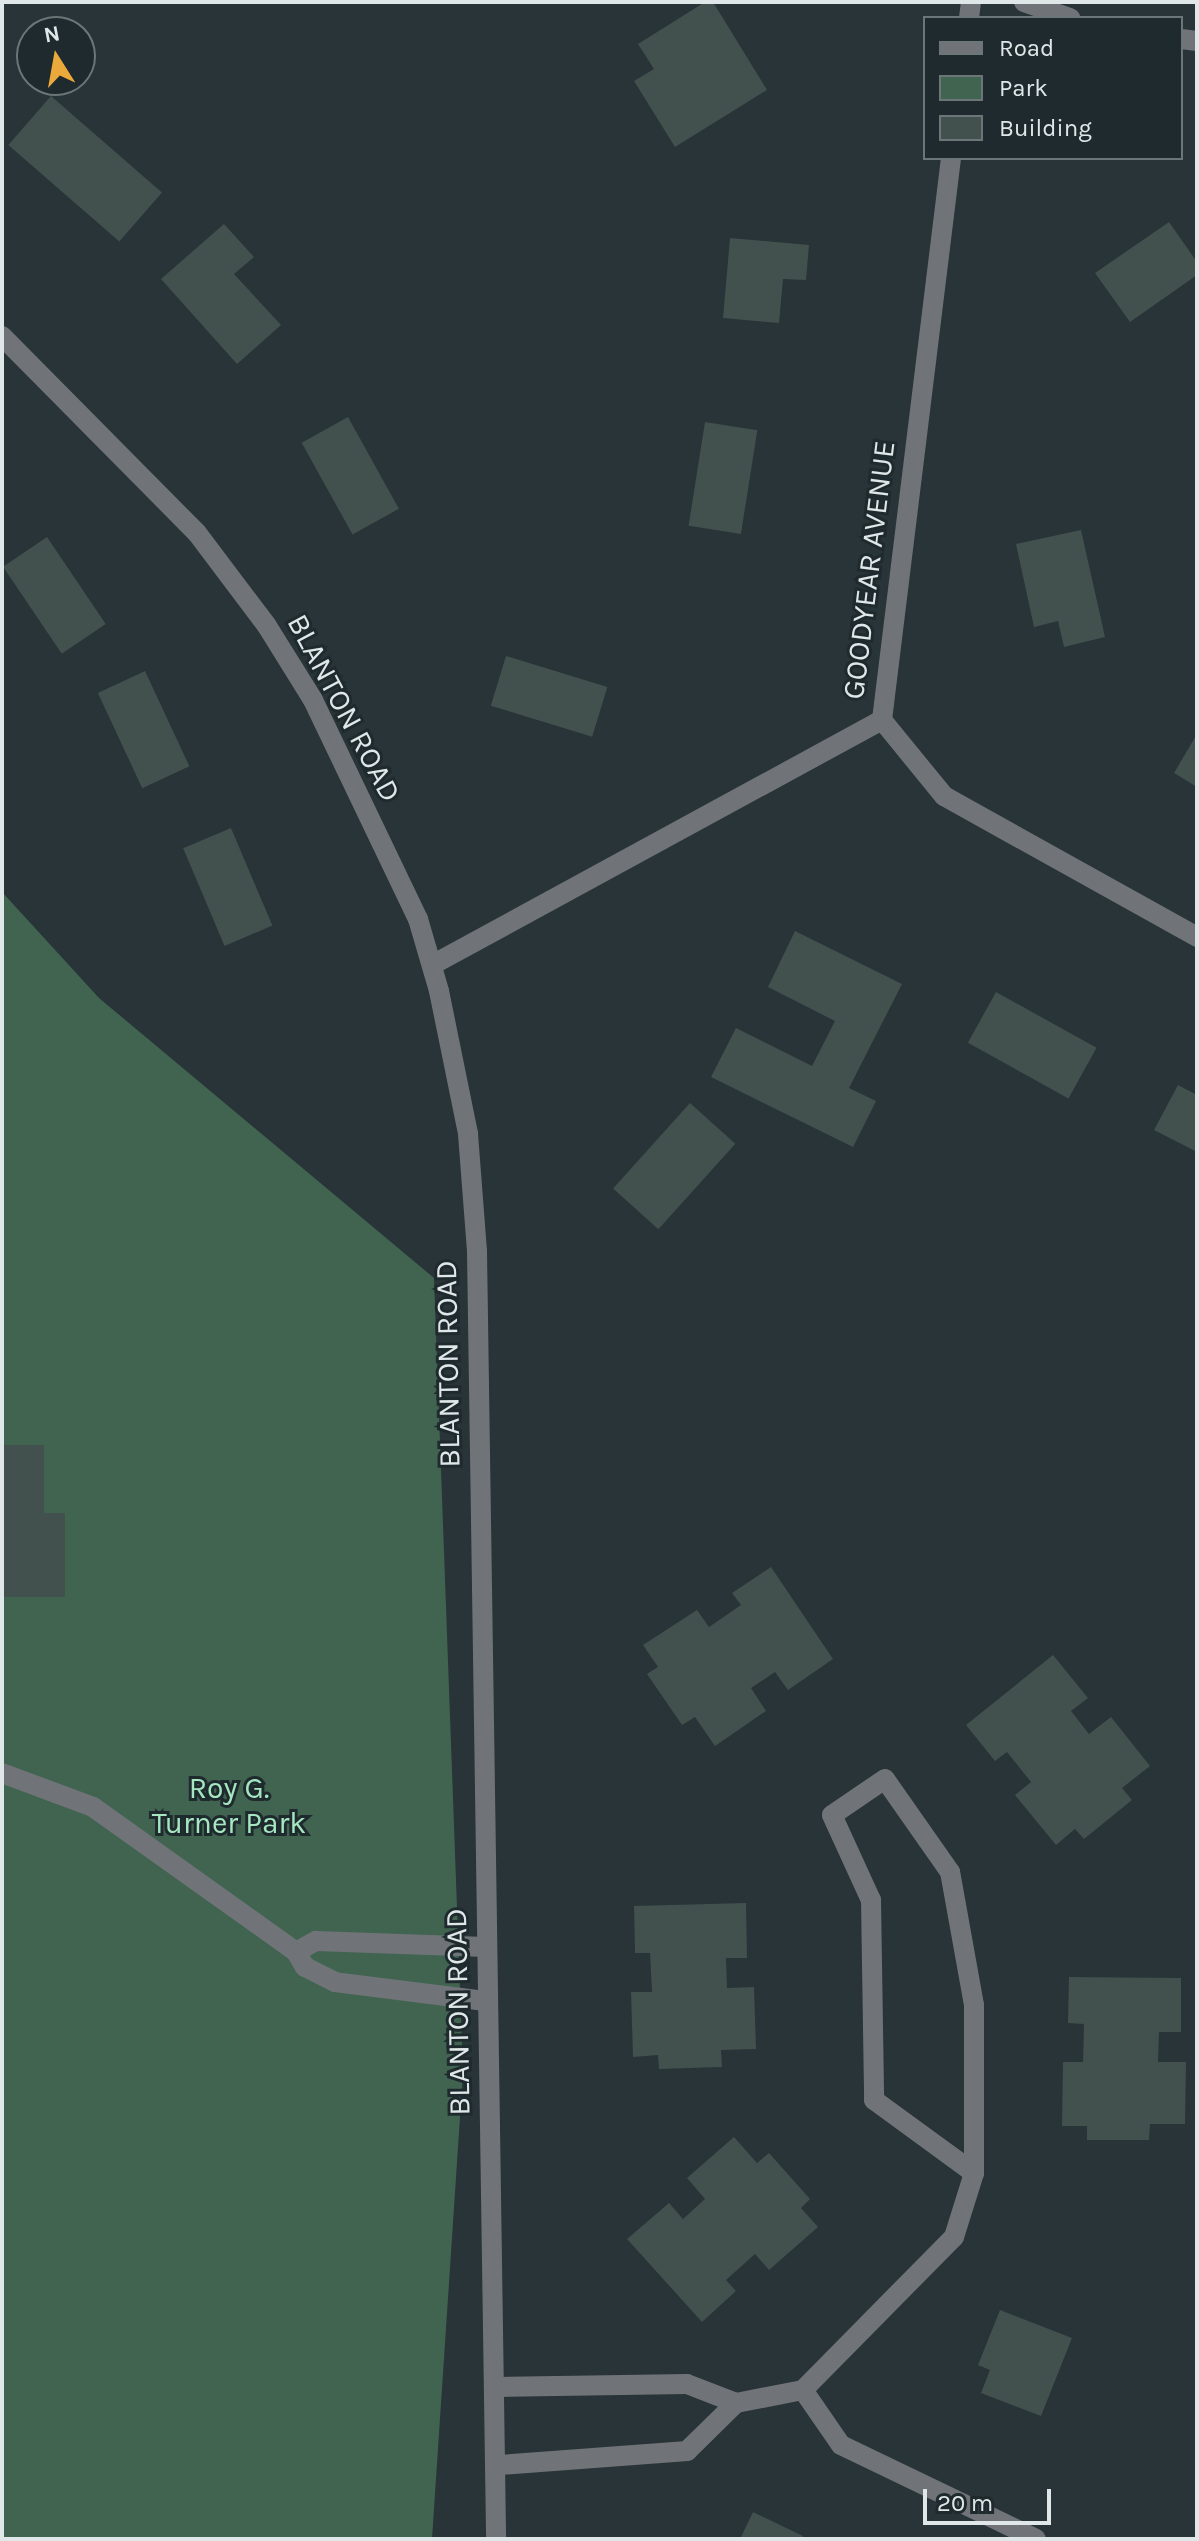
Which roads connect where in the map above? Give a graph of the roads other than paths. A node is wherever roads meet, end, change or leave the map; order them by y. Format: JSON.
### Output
{"nodes":[{"id":1,"x":1024,"y":2,"type":"edge"},
{"id":2,"x":1064,"y":16,"type":"edge"},
{"id":3,"x":951,"y":160,"type":"edge"},
{"id":4,"x":2,"y":336,"type":"edge"},
{"id":5,"x":882,"y":720,"type":"junction"},
{"id":6,"x":1197,"y":937,"type":"edge"},
{"id":7,"x":432,"y":965,"type":"junction"},
{"id":8,"x":2,"y":1773,"type":"edge"},
{"id":9,"x":486,"y":1947,"type":"junction"},
{"id":10,"x":296,"y":1952,"type":"junction"},
{"id":11,"x":485,"y":2001,"type":"junction"},
{"id":12,"x":974,"y":2173,"type":"junction"},
{"id":13,"x":498,"y":2387,"type":"junction"},
{"id":14,"x":803,"y":2390,"type":"junction"},
{"id":15,"x":736,"y":2403,"type":"junction"},
{"id":16,"x":500,"y":2465,"type":"junction"},
{"id":17,"x":496,"y":2539,"type":"edge"},
{"id":18,"x":1036,"y":2539,"type":"edge"}],
"edges":[{"from":1,"to":2,"type":"street"},
{"from":3,"to":5,"type":"street","name":"GOODYEAR AVENUE"},
{"from":4,"to":7,"type":"street","name":"BLANTON ROAD"},
{"from":5,"to":6,"type":"street"},
{"from":5,"to":7,"type":"street","name":"GOODYEAR AVENUE"},
{"from":7,"to":9,"type":"street","name":"BLANTON ROAD"},
{"from":8,"to":10,"type":"street"},
{"from":9,"to":10,"type":"street"},
{"from":9,"to":11,"type":"street","name":"BLANTON ROAD"},
{"from":10,"to":11,"type":"street"},
{"from":11,"to":13,"type":"street","name":"BLANTON ROAD"},
{"from":12,"to":12,"type":"street"},
{"from":12,"to":14,"type":"street"},
{"from":13,"to":15,"type":"street"},
{"from":13,"to":16,"type":"street","name":"BLANTON ROAD"},
{"from":14,"to":15,"type":"street"},
{"from":14,"to":18,"type":"street"},
{"from":15,"to":16,"type":"street"},
{"from":16,"to":17,"type":"street","name":"BLANTON ROAD"}]}
